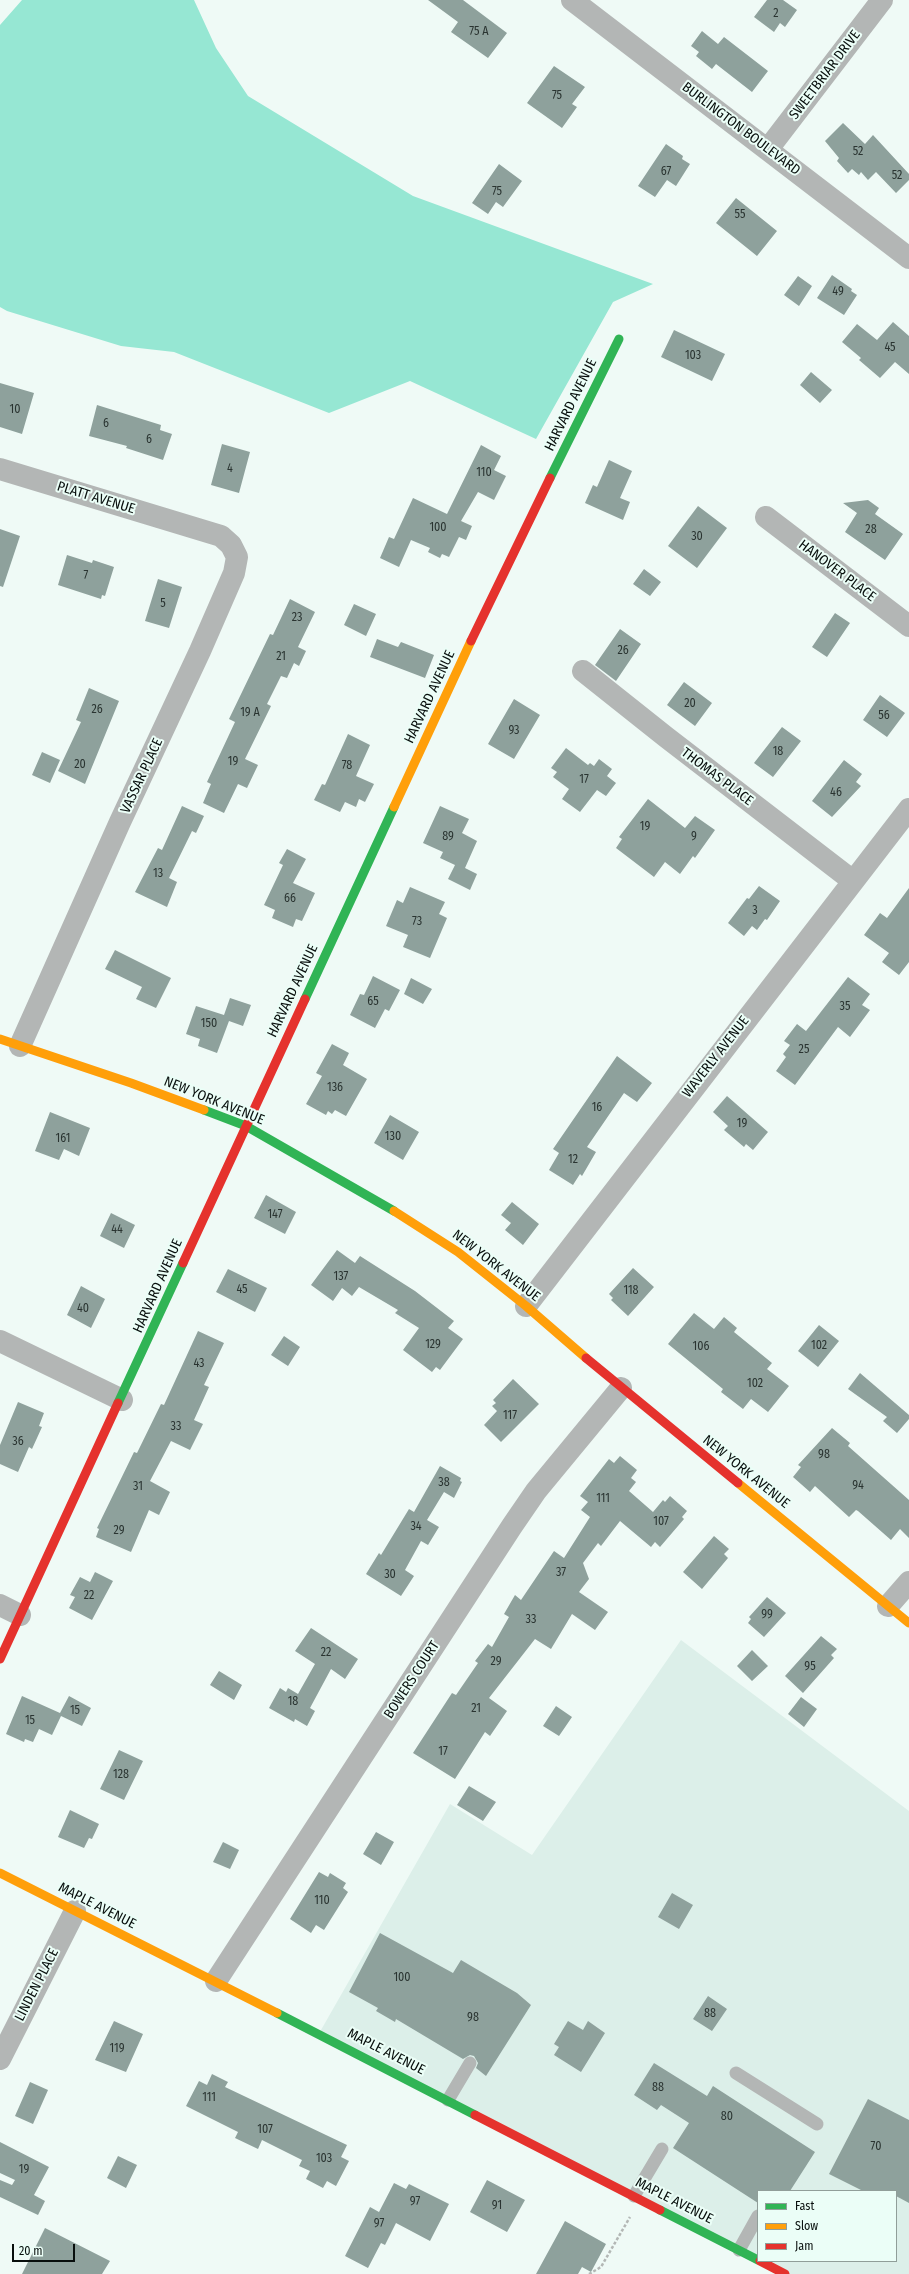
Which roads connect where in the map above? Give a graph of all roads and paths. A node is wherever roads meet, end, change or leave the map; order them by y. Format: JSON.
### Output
{"nodes":[{"id":1,"x":572,"y":0,"type":"edge"},
{"id":2,"x":882,"y":0,"type":"edge"},
{"id":3,"x":768,"y":149,"type":"junction"},
{"id":4,"x":909,"y":258,"type":"edge"},
{"id":5,"x":619,"y":339,"type":"dead end"},
{"id":6,"x":0,"y":468,"type":"edge"},
{"id":7,"x":766,"y":517,"type":"dead end"},
{"id":8,"x":191,"y":526,"type":"joint"},
{"id":9,"x":909,"y":626,"type":"edge"},
{"id":10,"x":583,"y":670,"type":"dead end"},
{"id":11,"x":909,"y":809,"type":"edge"},
{"id":12,"x":853,"y":881,"type":"junction"},
{"id":13,"x":0,"y":1039,"type":"edge"},
{"id":14,"x":20,"y":1046,"type":"junction"},
{"id":15,"x":246,"y":1126,"type":"junction"},
{"id":16,"x":526,"y":1306,"type":"junction"},
{"id":17,"x":0,"y":1340,"type":"edge"},
{"id":18,"x":621,"y":1388,"type":"junction"},
{"id":19,"x":122,"y":1400,"type":"junction"},
{"id":20,"x":909,"y":1582,"type":"edge"},
{"id":21,"x":0,"y":1605,"type":"edge"},
{"id":22,"x":888,"y":1606,"type":"junction"},
{"id":23,"x":20,"y":1615,"type":"junction"},
{"id":24,"x":909,"y":1623,"type":"edge"},
{"id":25,"x":0,"y":1659,"type":"edge"},
{"id":26,"x":0,"y":1873,"type":"edge"},
{"id":27,"x":74,"y":1911,"type":"junction"},
{"id":28,"x":216,"y":1981,"type":"junction"},
{"id":29,"x":0,"y":2058,"type":"edge"},
{"id":30,"x":470,"y":2063,"type":"dead end"},
{"id":31,"x":736,"y":2073,"type":"dead end"},
{"id":32,"x":448,"y":2100,"type":"junction"},
{"id":33,"x":816,"y":2124,"type":"dead end"},
{"id":34,"x":662,"y":2149,"type":"dead end"},
{"id":35,"x":634,"y":2196,"type":"junction"},
{"id":36,"x":630,"y":2216,"type":"dead end"},
{"id":37,"x":757,"y":2218,"type":"edge"},
{"id":38,"x":739,"y":2250,"type":"junction"},
{"id":39,"x":757,"y":2259,"type":"edge"},
{"id":40,"x":763,"y":2262,"type":"edge"},
{"id":41,"x":589,"y":2274,"type":"edge"},
{"id":42,"x":785,"y":2274,"type":"edge"}],
"edges":[{"from":1,"to":3,"type":"street","name":"BURLINGTON BOULEVARD"},
{"from":2,"to":3,"type":"street","name":"SWEETBRIAR DRIVE"},
{"from":3,"to":4,"type":"street","name":"BURLINGTON BOULEVARD"},
{"from":5,"to":15,"type":"street","name":"HARVARD AVENUE"},
{"from":6,"to":8,"type":"street","name":"PLATT AVENUE"},
{"from":7,"to":9,"type":"street","name":"HANOVER PLACE"},
{"from":8,"to":14,"type":"street","name":"VASSAR PLACE"},
{"from":10,"to":12,"type":"street","name":"THOMAS PLACE"},
{"from":11,"to":12,"type":"street","name":"WAVERLY AVENUE"},
{"from":12,"to":16,"type":"street","name":"WAVERLY AVENUE"},
{"from":13,"to":14,"type":"street","name":"NEW YORK AVENUE"},
{"from":14,"to":15,"type":"street","name":"NEW YORK AVENUE"},
{"from":15,"to":16,"type":"street","name":"NEW YORK AVENUE"},
{"from":15,"to":19,"type":"street","name":"HARVARD AVENUE"},
{"from":16,"to":18,"type":"street","name":"NEW YORK AVENUE"},
{"from":17,"to":19,"type":"street"},
{"from":18,"to":22,"type":"street","name":"NEW YORK AVENUE"},
{"from":18,"to":28,"type":"street","name":"BOWERS COURT"},
{"from":19,"to":23,"type":"street","name":"HARVARD AVENUE"},
{"from":20,"to":22,"type":"street"},
{"from":21,"to":23,"type":"street"},
{"from":22,"to":24,"type":"street","name":"NEW YORK AVENUE"},
{"from":23,"to":25,"type":"street","name":"HARVARD AVENUE"},
{"from":26,"to":27,"type":"street","name":"MAPLE AVENUE"},
{"from":27,"to":28,"type":"street","name":"MAPLE AVENUE"},
{"from":27,"to":29,"type":"street","name":"LINDEN PLACE"},
{"from":28,"to":32,"type":"street","name":"MAPLE AVENUE"},
{"from":30,"to":32,"type":"lane"},
{"from":31,"to":33,"type":"lane"},
{"from":32,"to":35,"type":"street","name":"MAPLE AVENUE"},
{"from":34,"to":35,"type":"lane"},
{"from":35,"to":38,"type":"street","name":"MAPLE AVENUE"},
{"from":36,"to":41,"type":"path"},
{"from":37,"to":38,"type":"lane"},
{"from":38,"to":39,"type":"street","name":"MAPLE AVENUE"},
{"from":40,"to":42,"type":"street","name":"MAPLE AVENUE"}]}
